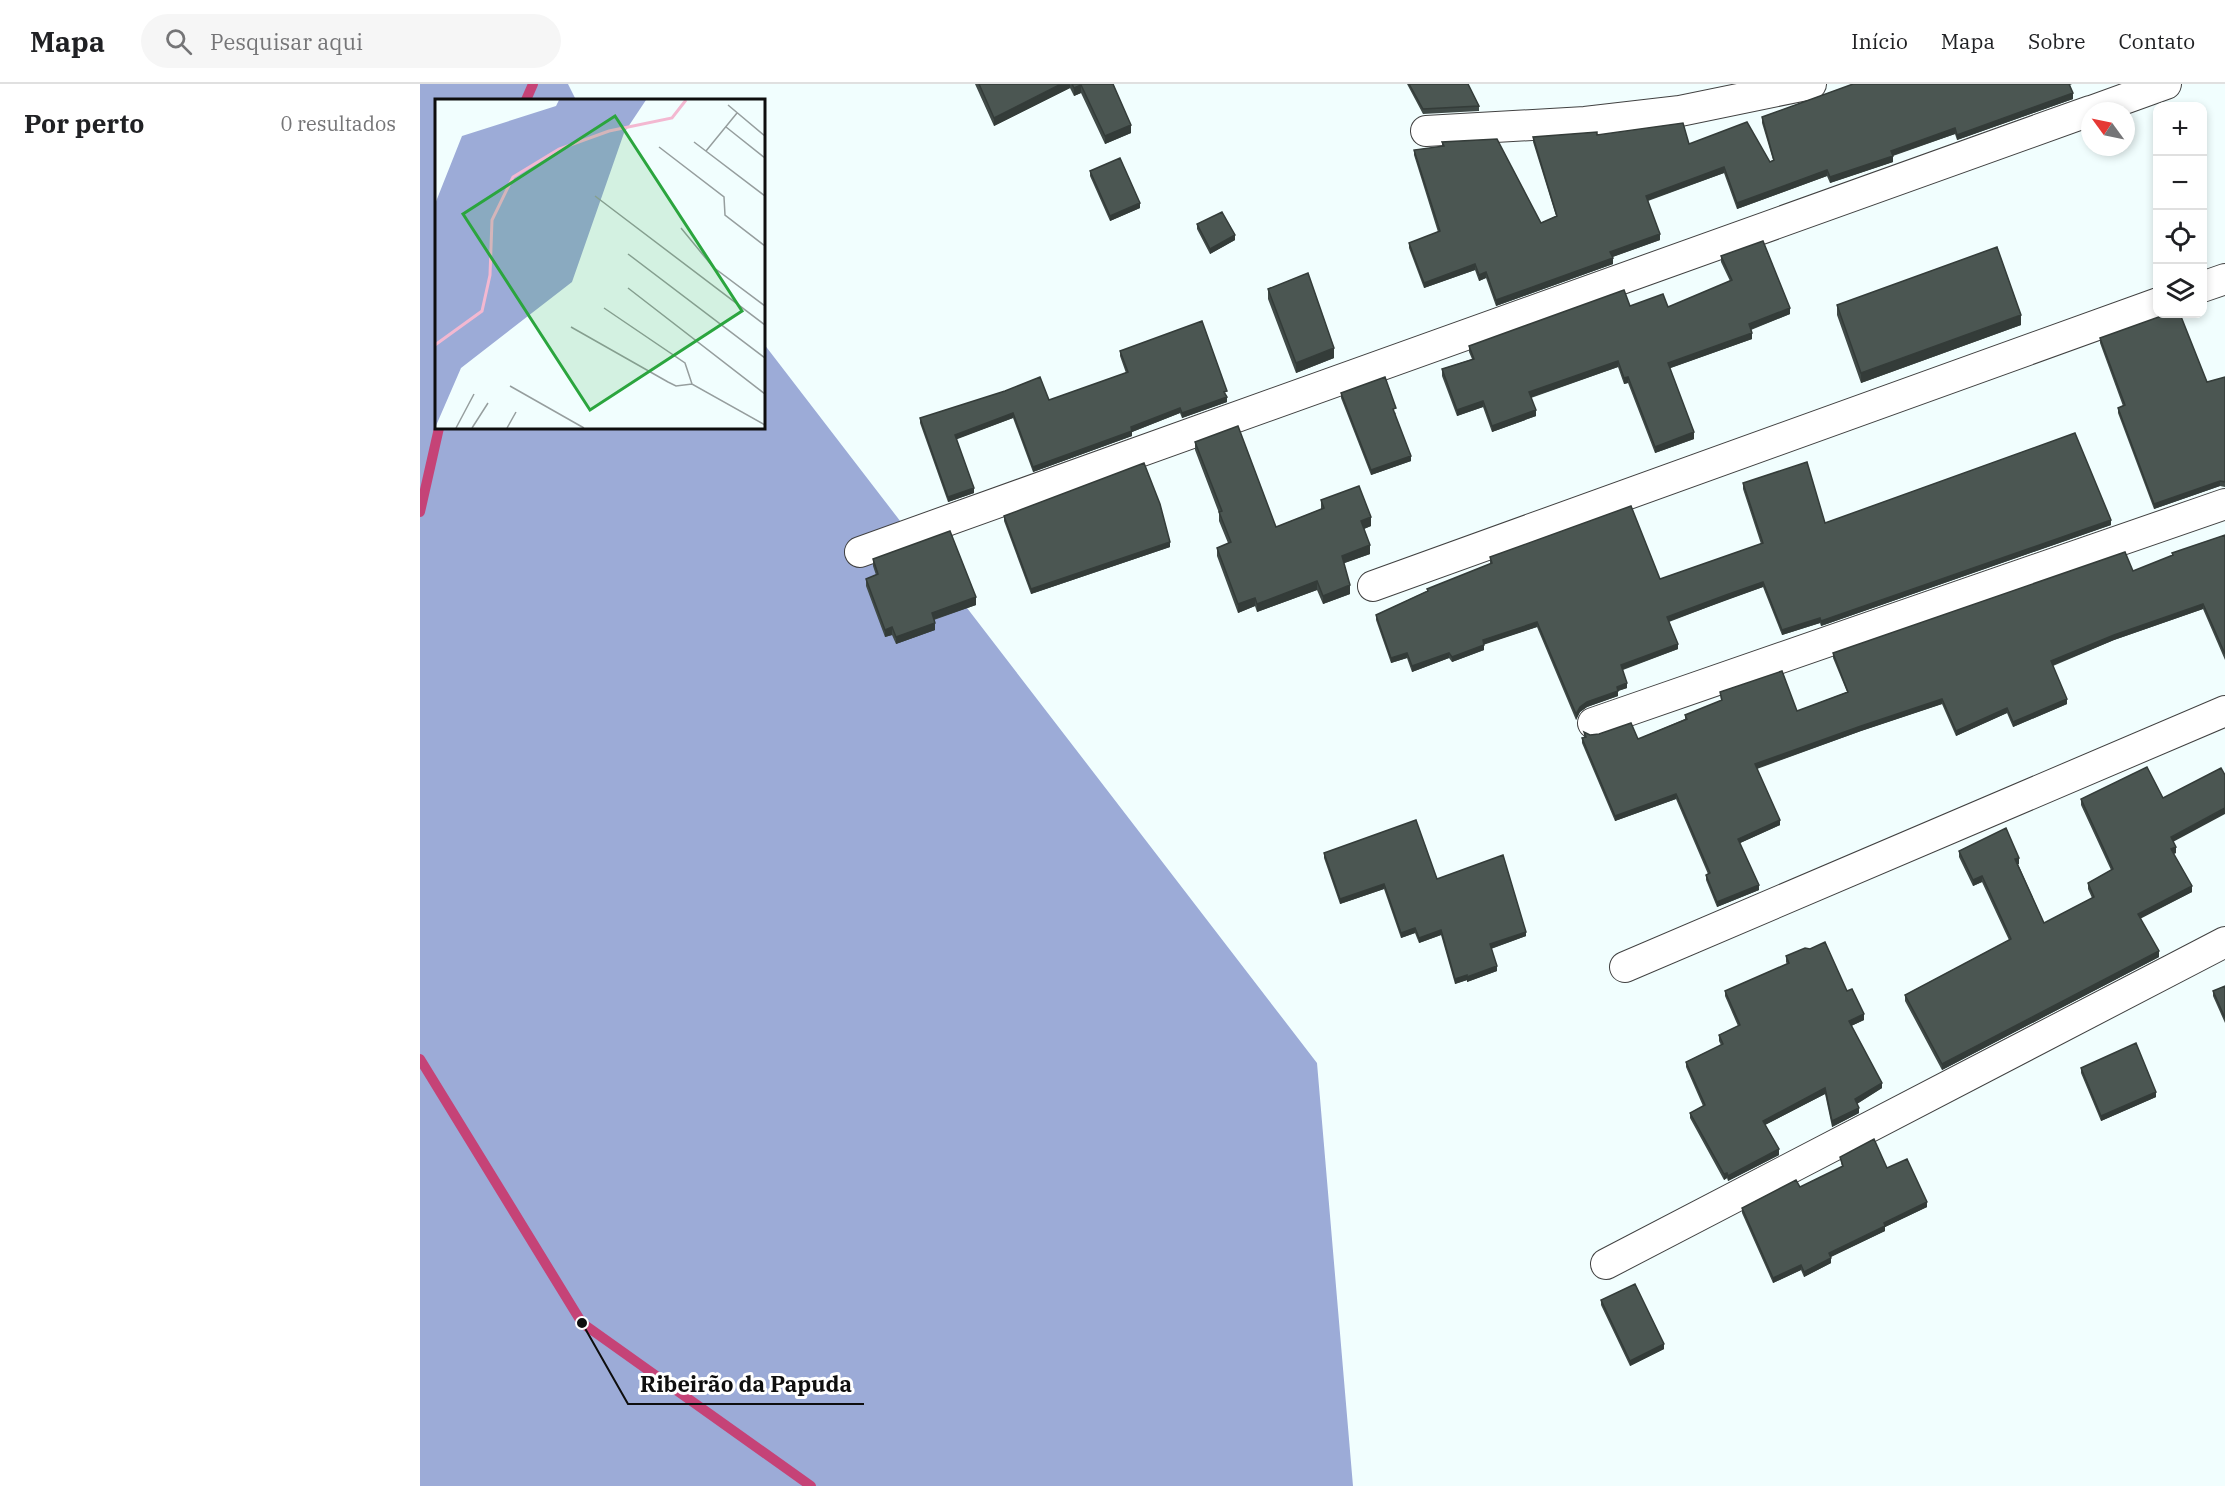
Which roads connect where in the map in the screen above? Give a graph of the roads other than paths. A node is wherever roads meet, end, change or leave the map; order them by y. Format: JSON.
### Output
{"nodes":[{"id":1,"x":1810,"y":84,"type":"edge"},
{"id":2,"x":2166,"y":84,"type":"edge"},
{"id":3,"x":2115,"y":102,"type":"edge"},
{"id":4,"x":2081,"y":114,"type":"edge"},
{"id":5,"x":1426,"y":131,"type":"dead end"},
{"id":6,"x":2225,"y":279,"type":"edge"},
{"id":7,"x":2207,"y":285,"type":"edge"},
{"id":8,"x":2153,"y":304,"type":"edge"},
{"id":9,"x":2225,"y":504,"type":"edge"},
{"id":10,"x":860,"y":552,"type":"dead end"},
{"id":11,"x":1373,"y":586,"type":"dead end"},
{"id":12,"x":2225,"y":711,"type":"edge"},
{"id":13,"x":1593,"y":723,"type":"dead end"},
{"id":14,"x":2225,"y":942,"type":"edge"},
{"id":15,"x":1625,"y":967,"type":"dead end"},
{"id":16,"x":1606,"y":1264,"type":"dead end"}],
"edges":[{"from":1,"to":5,"type":"street"},
{"from":2,"to":3,"type":"street"},
{"from":4,"to":10,"type":"street"},
{"from":6,"to":7,"type":"street"},
{"from":8,"to":11,"type":"street"},
{"from":9,"to":13,"type":"street"},
{"from":12,"to":15,"type":"street"},
{"from":14,"to":16,"type":"street"}]}
